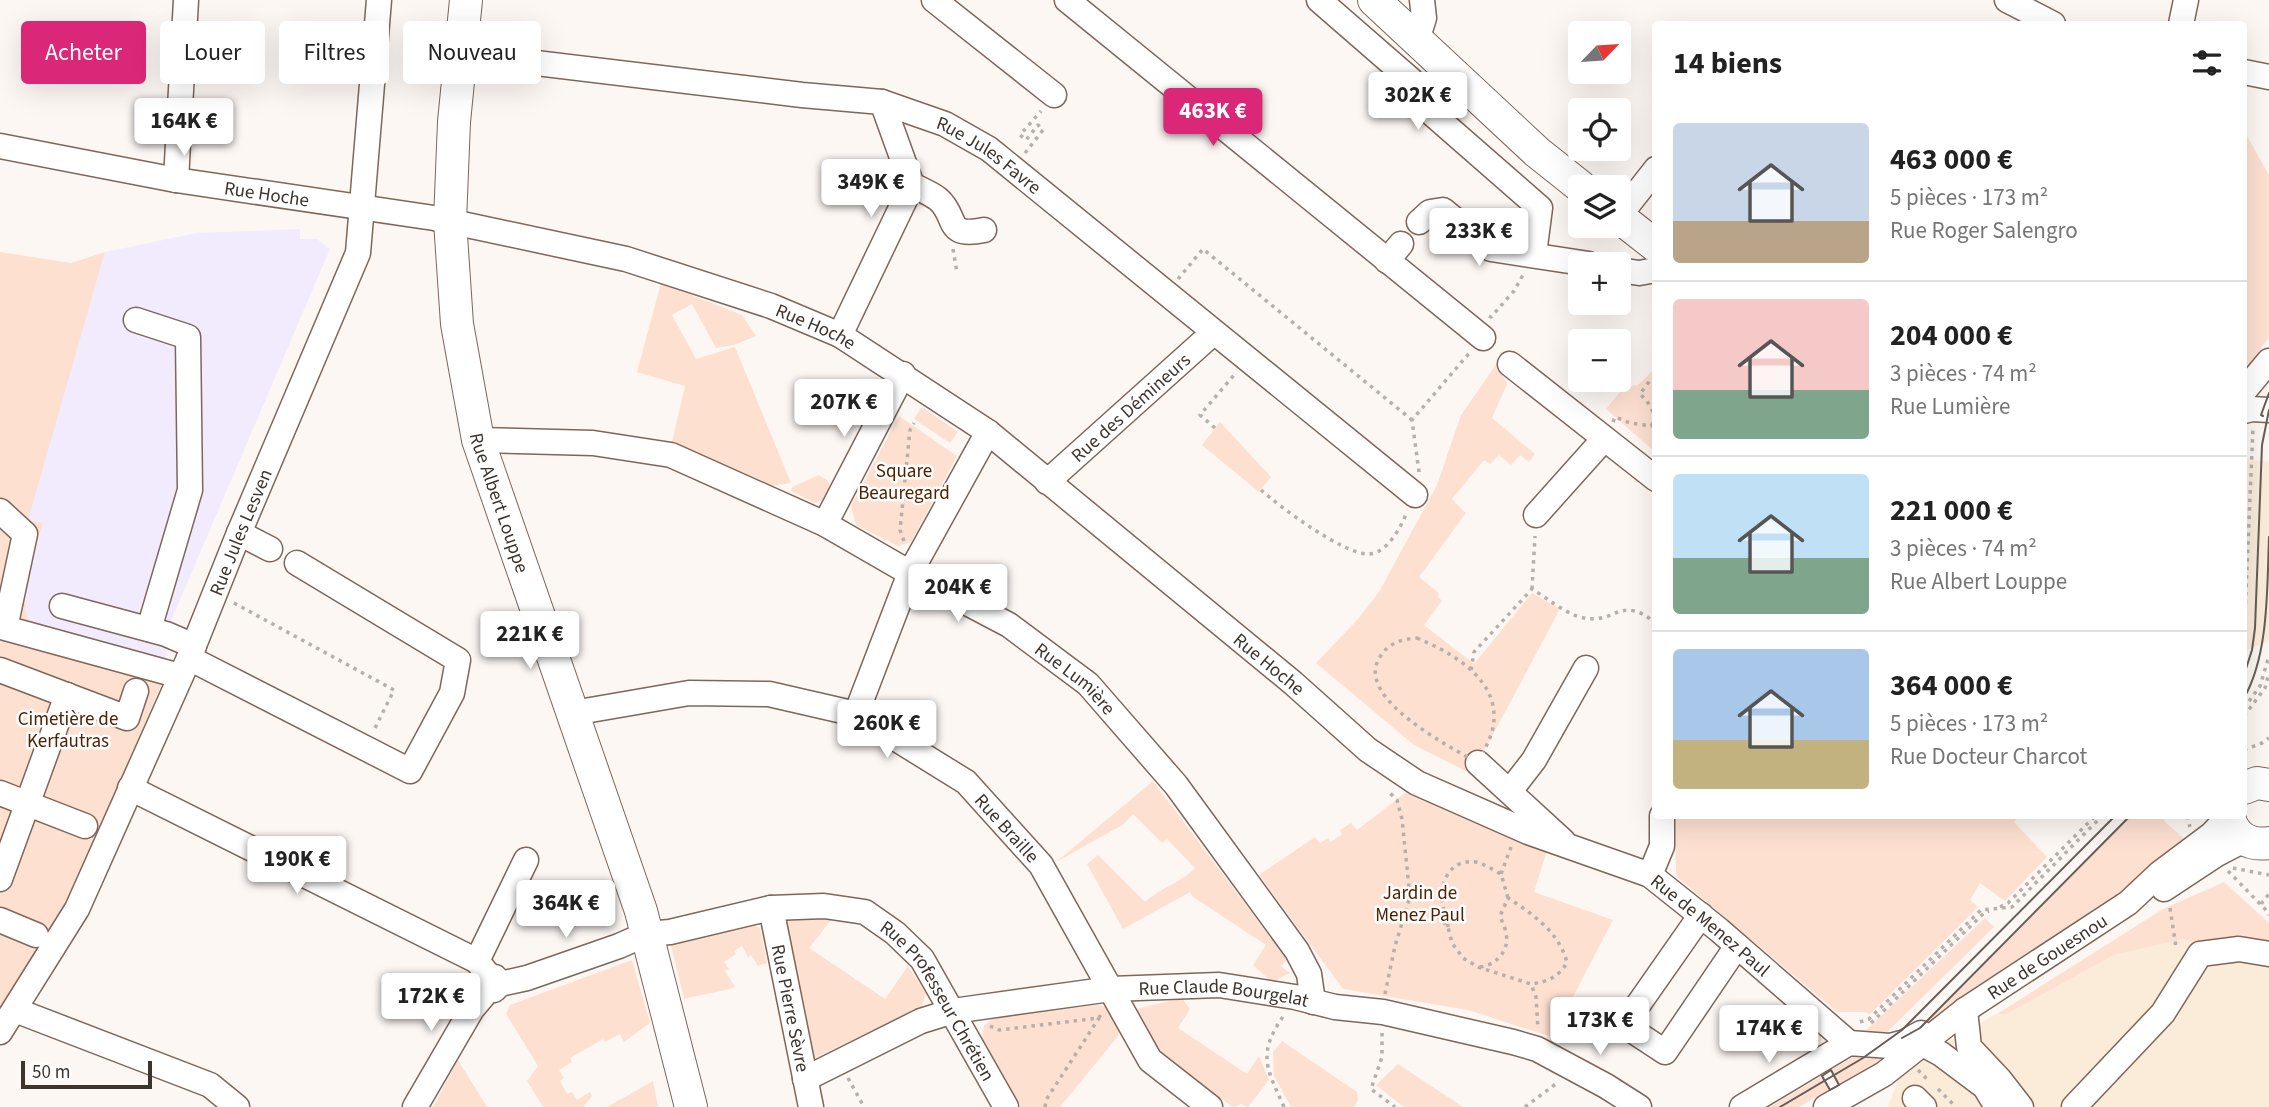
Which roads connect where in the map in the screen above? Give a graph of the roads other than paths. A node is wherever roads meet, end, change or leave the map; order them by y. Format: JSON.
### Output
{"nodes":[{"id":1,"x":186,"y":0,"type":"edge"},
{"id":2,"x":379,"y":0,"type":"edge"},
{"id":3,"x":466,"y":0,"type":"edge"},
{"id":4,"x":934,"y":0,"type":"edge"},
{"id":5,"x":1068,"y":0,"type":"edge"},
{"id":6,"x":1319,"y":0,"type":"edge"},
{"id":7,"x":1374,"y":0,"type":"edge"},
{"id":8,"x":1422,"y":0,"type":"edge"},
{"id":9,"x":2007,"y":0,"type":"edge"},
{"id":10,"x":2186,"y":0,"type":"edge"},
{"id":11,"x":464,"y":21,"type":"edge"},
{"id":12,"x":2047,"y":21,"type":"edge"},
{"id":13,"x":2182,"y":21,"type":"edge"},
{"id":14,"x":1417,"y":40,"type":"junction"},
{"id":15,"x":541,"y":64,"type":"edge"},
{"id":16,"x":2247,"y":73,"type":"edge"},
{"id":17,"x":2269,"y":77,"type":"edge"},
{"id":18,"x":458,"y":84,"type":"edge"},
{"id":19,"x":1054,"y":95,"type":"dead end"},
{"id":20,"x":882,"y":102,"type":"junction"},
{"id":21,"x":0,"y":146,"type":"edge"},
{"id":22,"x":1652,"y":174,"type":"edge"},
{"id":23,"x":1568,"y":177,"type":"edge"},
{"id":24,"x":176,"y":180,"type":"junction"},
{"id":25,"x":912,"y":185,"type":"junction"},
{"id":26,"x":1631,"y":201,"type":"edge"},
{"id":27,"x":363,"y":207,"type":"junction"},
{"id":28,"x":450,"y":220,"type":"junction"},
{"id":29,"x":1419,"y":222,"type":"dead end"},
{"id":30,"x":1631,"y":226,"type":"edge"},
{"id":31,"x":984,"y":229,"type":"dead end"},
{"id":32,"x":1652,"y":243,"type":"edge"},
{"id":33,"x":1534,"y":254,"type":"junction"},
{"id":34,"x":1568,"y":260,"type":"edge"},
{"id":35,"x":1652,"y":271,"type":"edge"},
{"id":36,"x":1631,"y":272,"type":"edge"},
{"id":37,"x":136,"y":320,"type":"dead end"},
{"id":38,"x":1213,"y":332,"type":"junction"},
{"id":39,"x":840,"y":335,"type":"junction"},
{"id":40,"x":1483,"y":338,"type":"road end"},
{"id":41,"x":2269,"y":361,"type":"edge"},
{"id":42,"x":1510,"y":364,"type":"dead end"},
{"id":43,"x":903,"y":374,"type":"junction"},
{"id":44,"x":2247,"y":387,"type":"edge"},
{"id":45,"x":2269,"y":410,"type":"edge"},
{"id":46,"x":2248,"y":423,"type":"edge"},
{"id":47,"x":988,"y":432,"type":"junction"},
{"id":48,"x":1604,"y":439,"type":"junction"},
{"id":49,"x":478,"y":440,"type":"junction"},
{"id":50,"x":1652,"y":476,"type":"edge"},
{"id":51,"x":1047,"y":482,"type":"junction"},
{"id":52,"x":1415,"y":495,"type":"road end"},
{"id":53,"x":0,"y":512,"type":"edge"},
{"id":54,"x":1536,"y":515,"type":"road end"},
{"id":55,"x":825,"y":523,"type":"junction"},
{"id":56,"x":239,"y":533,"type":"junction"},
{"id":57,"x":270,"y":549,"type":"dead end"},
{"id":58,"x":297,"y":563,"type":"dead end"},
{"id":59,"x":909,"y":573,"type":"junction"},
{"id":60,"x":62,"y":606,"type":"dead end"},
{"id":61,"x":2,"y":628,"type":"edge"},
{"id":62,"x":149,"y":629,"type":"junction"},
{"id":63,"x":188,"y":660,"type":"junction"},
{"id":64,"x":1586,"y":668,"type":"dead end"},
{"id":65,"x":0,"y":670,"type":"edge"},
{"id":66,"x":136,"y":691,"type":"dead end"},
{"id":67,"x":67,"y":695,"type":"junction"},
{"id":68,"x":573,"y":713,"type":"junction"},
{"id":69,"x":856,"y":714,"type":"junction"},
{"id":70,"x":1478,"y":763,"type":"road end"},
{"id":71,"x":130,"y":788,"type":"junction"},
{"id":72,"x":1510,"y":791,"type":"junction"},
{"id":73,"x":0,"y":793,"type":"edge"},
{"id":74,"x":27,"y":803,"type":"junction"},
{"id":75,"x":1662,"y":819,"type":"edge"},
{"id":76,"x":85,"y":826,"type":"dead end"},
{"id":77,"x":2250,"y":834,"type":"edge"},
{"id":78,"x":1571,"y":849,"type":"junction"},
{"id":79,"x":526,"y":860,"type":"dead end"},
{"id":80,"x":1650,"y":875,"type":"junction"},
{"id":81,"x":0,"y":879,"type":"edge"},
{"id":82,"x":771,"y":908,"type":"junction"},
{"id":83,"x":1701,"y":915,"type":"junction"},
{"id":84,"x":0,"y":920,"type":"edge"},
{"id":85,"x":646,"y":934,"type":"junction"},
{"id":86,"x":36,"y":936,"type":"dead end"},
{"id":87,"x":1737,"y":946,"type":"junction"},
{"id":88,"x":2269,"y":954,"type":"edge"},
{"id":89,"x":489,"y":978,"type":"junction"},
{"id":90,"x":1111,"y":989,"type":"junction"},
{"id":91,"x":1304,"y":1000,"type":"junction"},
{"id":92,"x":15,"y":1010,"type":"junction"},
{"id":93,"x":1965,"y":1010,"type":"junction"},
{"id":94,"x":953,"y":1011,"type":"junction"},
{"id":95,"x":0,"y":1032,"type":"edge"},
{"id":96,"x":1844,"y":1038,"type":"junction"},
{"id":97,"x":1921,"y":1043,"type":"junction"},
{"id":98,"x":805,"y":1079,"type":"junction"},
{"id":99,"x":222,"y":1103,"type":"edge"},
{"id":100,"x":415,"y":1107,"type":"edge"},
{"id":101,"x":691,"y":1107,"type":"edge"},
{"id":102,"x":811,"y":1107,"type":"edge"},
{"id":103,"x":1006,"y":1107,"type":"edge"},
{"id":104,"x":1210,"y":1107,"type":"edge"},
{"id":105,"x":1639,"y":1107,"type":"edge"},
{"id":106,"x":1742,"y":1107,"type":"edge"},
{"id":107,"x":1826,"y":1107,"type":"edge"},
{"id":108,"x":1997,"y":1107,"type":"edge"},
{"id":109,"x":2021,"y":1107,"type":"edge"},
{"id":110,"x":2074,"y":1107,"type":"edge"}],
"edges":[{"from":1,"to":24,"type":"street"},
{"from":2,"to":27,"type":"street","name":"Rue Jules Lesven"},
{"from":3,"to":11,"type":"main road","name":"Rue Albert Louppe"},
{"from":4,"to":19,"type":"street"},
{"from":5,"to":40,"type":"street"},
{"from":6,"to":33,"type":"street"},
{"from":7,"to":14,"type":"main road"},
{"from":8,"to":14,"type":"street"},
{"from":9,"to":12,"type":"street"},
{"from":10,"to":13,"type":"street"},
{"from":14,"to":23,"type":"main road"},
{"from":15,"to":20,"type":"street","name":"Rue Jules Favre"},
{"from":16,"to":17,"type":"street"},
{"from":18,"to":28,"type":"main road","name":"Rue Albert Louppe"},
{"from":20,"to":25,"type":"street"},
{"from":20,"to":38,"type":"street","name":"Rue Jules Favre"},
{"from":21,"to":24,"type":"street","name":"Rue Hoche"},
{"from":22,"to":26,"type":"street"},
{"from":24,"to":27,"type":"street","name":"Rue Hoche"},
{"from":25,"to":31,"type":"street"},
{"from":25,"to":39,"type":"street"},
{"from":27,"to":28,"type":"street","name":"Rue Hoche"},
{"from":27,"to":56,"type":"street","name":"Rue Jules Lesven"},
{"from":28,"to":39,"type":"street","name":"Rue Hoche"},
{"from":28,"to":49,"type":"main road","name":"Rue Albert Louppe"},
{"from":29,"to":33,"type":"street"},
{"from":30,"to":32,"type":"main road"},
{"from":33,"to":34,"type":"street"},
{"from":35,"to":36,"type":"street"},
{"from":37,"to":62,"type":"street"},
{"from":38,"to":51,"type":"street","name":"Rue des Démineurs"},
{"from":38,"to":52,"type":"street","name":"Rue Jules Favre"},
{"from":39,"to":43,"type":"street","name":"Rue Hoche"},
{"from":41,"to":44,"type":"street"},
{"from":42,"to":48,"type":"street"},
{"from":43,"to":47,"type":"street","name":"Rue Hoche"},
{"from":43,"to":55,"type":"street"},
{"from":45,"to":46,"type":"street"},
{"from":47,"to":51,"type":"street","name":"Rue Hoche"},
{"from":47,"to":59,"type":"street"},
{"from":48,"to":50,"type":"street"},
{"from":48,"to":54,"type":"street"},
{"from":49,"to":55,"type":"street","name":"Rue Lumière"},
{"from":49,"to":68,"type":"main road","name":"Rue Albert Louppe"},
{"from":51,"to":78,"type":"street","name":"Rue Hoche"},
{"from":53,"to":61,"type":"street"},
{"from":55,"to":59,"type":"street","name":"Rue Lumière"},
{"from":56,"to":57,"type":"street"},
{"from":56,"to":63,"type":"street","name":"Rue Jules Lesven"},
{"from":58,"to":63,"type":"street"},
{"from":59,"to":69,"type":"street"},
{"from":59,"to":91,"type":"street","name":"Rue Lumière"},
{"from":60,"to":62,"type":"street"},
{"from":61,"to":63,"type":"street"},
{"from":62,"to":63,"type":"street"},
{"from":63,"to":71,"type":"street","name":"Rue Jules Lesven"},
{"from":64,"to":72,"type":"street"},
{"from":65,"to":67,"type":"street"},
{"from":66,"to":67,"type":"street"},
{"from":67,"to":74,"type":"street"},
{"from":68,"to":69,"type":"street","name":"Rue Braille"},
{"from":68,"to":85,"type":"main road","name":"Rue Albert Louppe"},
{"from":69,"to":90,"type":"street","name":"Rue Braille"},
{"from":70,"to":72,"type":"street"},
{"from":71,"to":89,"type":"street"},
{"from":71,"to":92,"type":"street","name":"Rue Jules Lesven"},
{"from":72,"to":78,"type":"street"},
{"from":73,"to":74,"type":"street"},
{"from":74,"to":76,"type":"street"},
{"from":74,"to":81,"type":"street"},
{"from":75,"to":80,"type":"street","name":"Rue de Menez Paul"},
{"from":77,"to":93,"type":"street","name":"Rue de Gouesnou"},
{"from":78,"to":80,"type":"street","name":"Rue Hoche"},
{"from":79,"to":89,"type":"street"},
{"from":80,"to":83,"type":"street","name":"Rue de Menez Paul"},
{"from":82,"to":85,"type":"street","name":"Rue Professeur Chrétien"},
{"from":82,"to":94,"type":"street","name":"Rue Professeur Chrétien"},
{"from":82,"to":98,"type":"street","name":"Rue Pierre Sèvre"},
{"from":83,"to":87,"type":"street","name":"Rue de Menez Paul"},
{"from":83,"to":87,"type":"street"},
{"from":84,"to":86,"type":"street"},
{"from":85,"to":89,"type":"street","name":"Rue Professeur Chrétien"},
{"from":85,"to":101,"type":"main road","name":"Rue Albert Louppe"},
{"from":87,"to":96,"type":"street","name":"Rue de Menez Paul"},
{"from":88,"to":110,"type":"street"},
{"from":89,"to":100,"type":"street"},
{"from":90,"to":91,"type":"street","name":"Rue Claude Bourgelat"},
{"from":90,"to":94,"type":"street","name":"Rue Claude Bourgelat"},
{"from":90,"to":104,"type":"street","name":"Rue Braille"},
{"from":91,"to":105,"type":"street","name":"Rue Claude Bourgelat"},
{"from":92,"to":95,"type":"street","name":"Rue Jules Lesven"},
{"from":92,"to":99,"type":"street"},
{"from":93,"to":96,"type":"street","name":"Rue de Gouesnou"},
{"from":93,"to":97,"type":"street","name":"Rue de Gouesnou"},
{"from":93,"to":109,"type":"street"},
{"from":94,"to":98,"type":"street","name":"Rue Claude Bourgelat"},
{"from":94,"to":103,"type":"street","name":"Rue Professeur Chrétien"},
{"from":96,"to":106,"type":"street"},
{"from":97,"to":107,"type":"street","name":"Rue de Gouesnou"},
{"from":97,"to":108,"type":"street"},
{"from":98,"to":102,"type":"street","name":"Rue Pierre Sèvre"}]}
